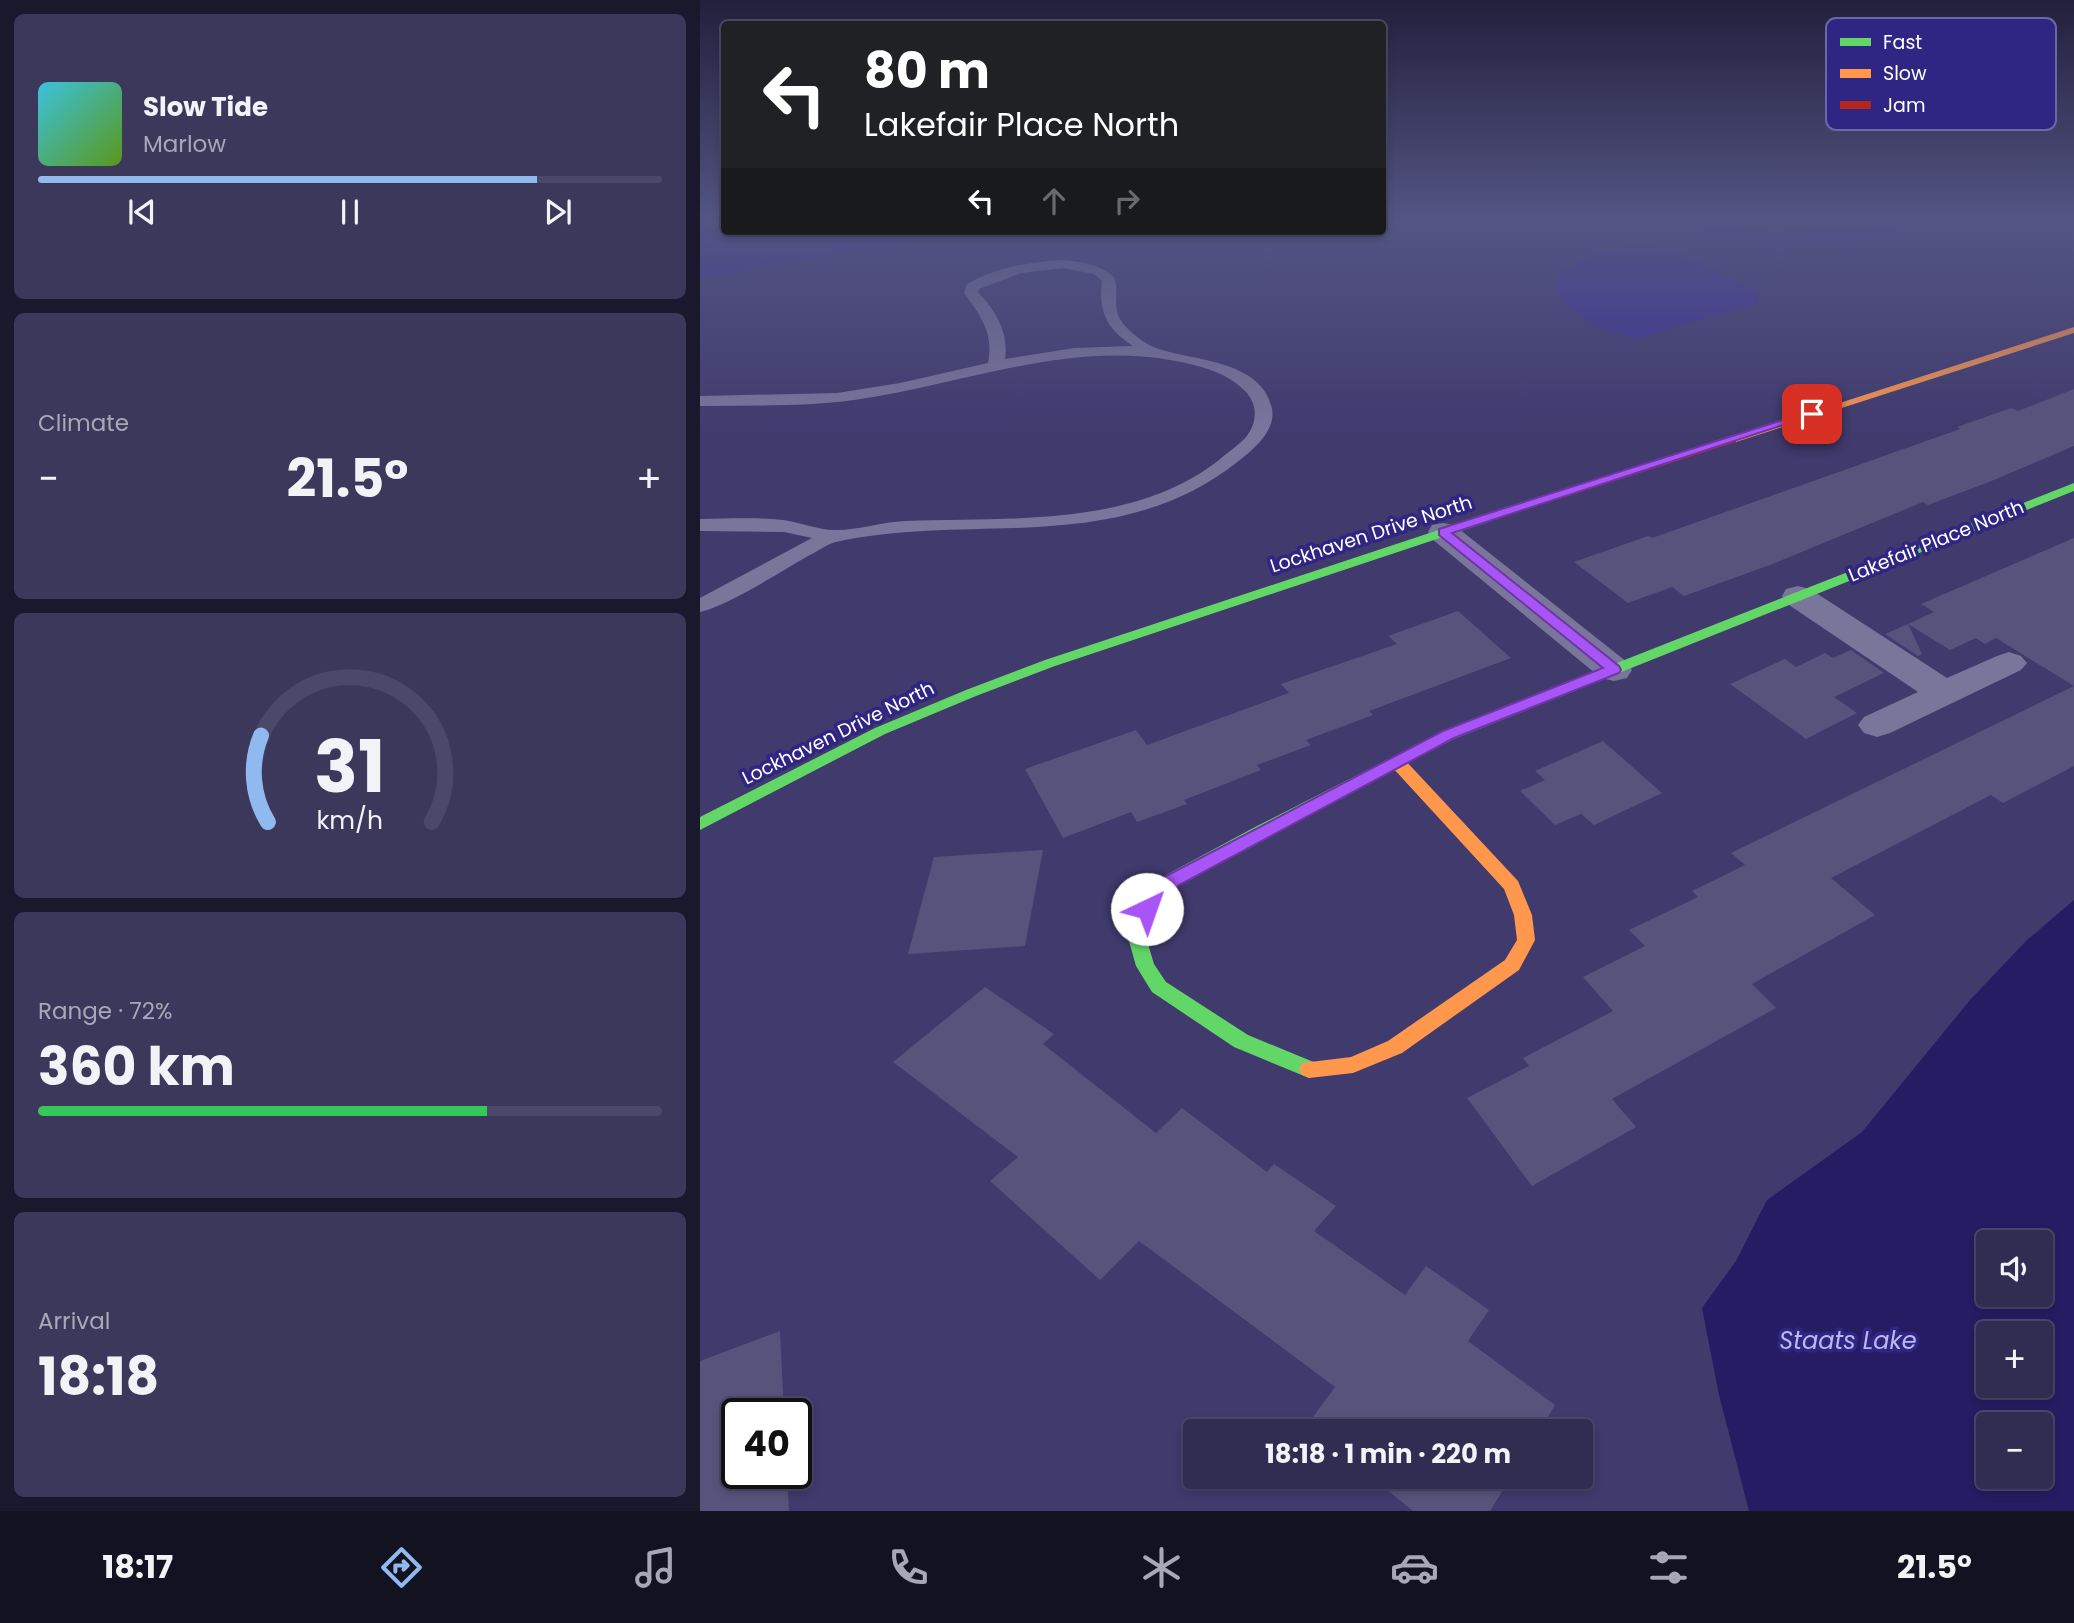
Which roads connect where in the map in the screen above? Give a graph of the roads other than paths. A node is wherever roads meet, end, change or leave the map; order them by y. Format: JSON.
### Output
{"nodes":[{"id":1,"x":971,"y":293,"type":"edge"},
{"id":2,"x":1107,"y":293,"type":"edge"},
{"id":3,"x":2074,"y":330,"type":"edge"},
{"id":4,"x":1151,"y":350,"type":"junction"},
{"id":5,"x":996,"y":364,"type":"junction"},
{"id":6,"x":700,"y":401,"type":"edge"},
{"id":7,"x":2074,"y":487,"type":"edge"},
{"id":8,"x":700,"y":525,"type":"edge"},
{"id":9,"x":1443,"y":532,"type":"junction"},
{"id":10,"x":831,"y":536,"type":"junction"},
{"id":11,"x":1798,"y":596,"type":"junction"},
{"id":12,"x":700,"y":606,"type":"edge"},
{"id":13,"x":2008,"y":663,"type":"dead end"},
{"id":14,"x":1614,"y":670,"type":"junction"},
{"id":15,"x":1945,"y":693,"type":"junction"},
{"id":16,"x":1877,"y":725,"type":"dead end"},
{"id":17,"x":1398,"y":763,"type":"junction"},
{"id":18,"x":700,"y":824,"type":"edge"}],
"edges":[{"from":1,"to":5,"type":"lane"},
{"from":2,"to":4,"type":"lane"},
{"from":3,"to":9,"type":"street","name":"Lockhaven Drive North"},
{"from":4,"to":5,"type":"lane"},
{"from":4,"to":10,"type":"lane"},
{"from":5,"to":6,"type":"lane"},
{"from":7,"to":11,"type":"street","name":"Lakefair Place North"},
{"from":8,"to":10,"type":"lane"},
{"from":9,"to":14,"type":"street"},
{"from":9,"to":18,"type":"street","name":"Lockhaven Drive North"},
{"from":10,"to":12,"type":"lane"},
{"from":11,"to":14,"type":"street","name":"Lakefair Place North"},
{"from":11,"to":15,"type":"street"},
{"from":13,"to":15,"type":"street"},
{"from":14,"to":17,"type":"street","name":"Lakefair Place North"},
{"from":15,"to":16,"type":"street"},
{"from":17,"to":17,"type":"street","name":"Lakefair Place North"}]}
